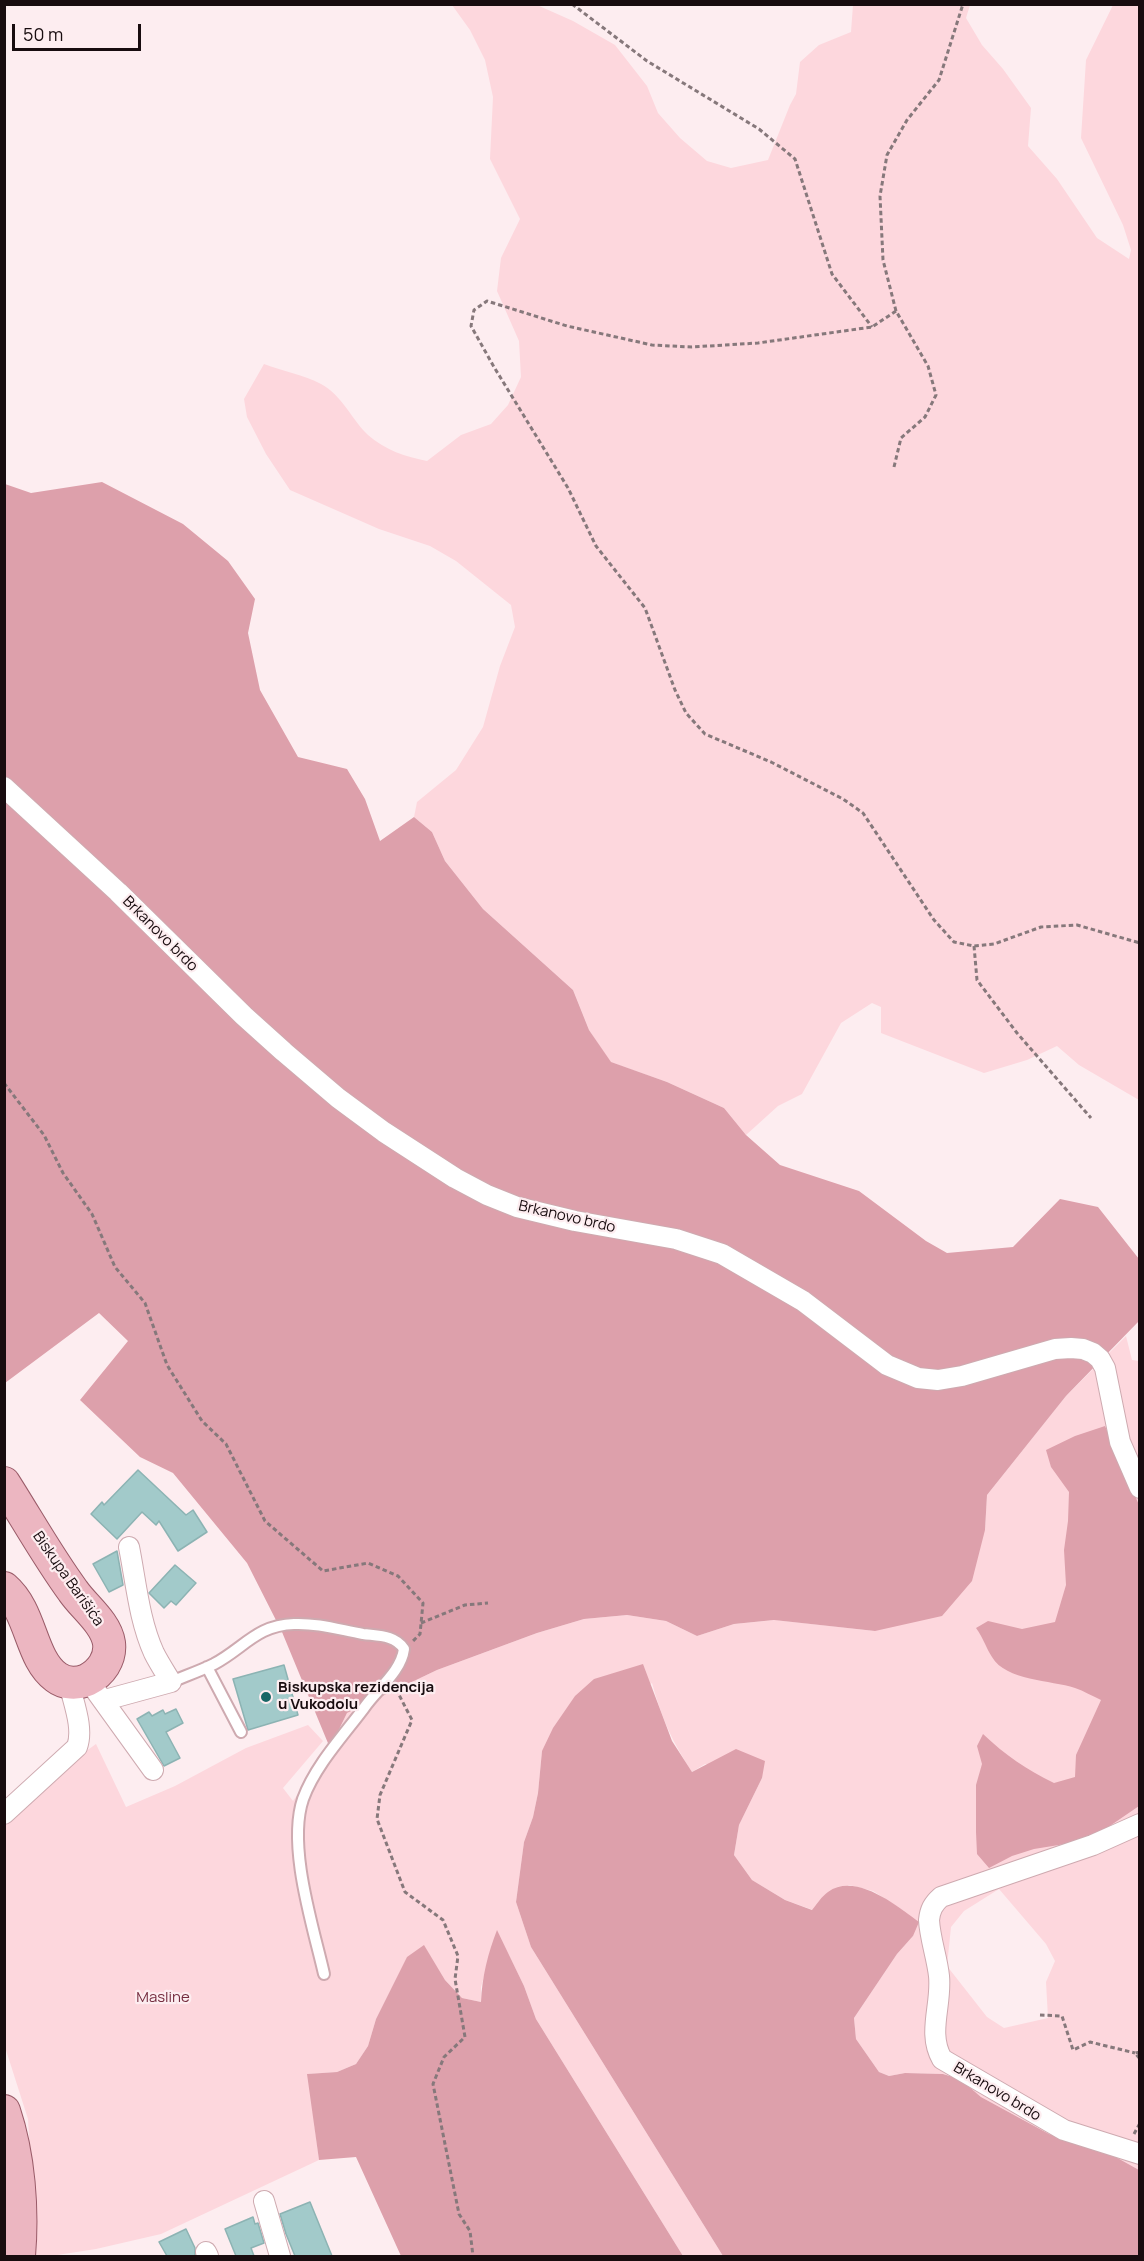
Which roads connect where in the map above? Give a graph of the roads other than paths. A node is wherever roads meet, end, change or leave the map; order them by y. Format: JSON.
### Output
{"nodes":[{"id":1,"x":4,"y":787,"type":"edge"},
{"id":2,"x":4,"y":1483,"type":"edge"},
{"id":3,"x":1140,"y":1488,"type":"edge"},
{"id":4,"x":129,"y":1547,"type":"dead end"},
{"id":5,"x":4,"y":1588,"type":"edge"},
{"id":6,"x":207,"y":1667,"type":"junction"},
{"id":7,"x":171,"y":1682,"type":"junction"},
{"id":8,"x":87,"y":1687,"type":"junction"},
{"id":9,"x":241,"y":1732,"type":"dead end"},
{"id":10,"x":153,"y":1770,"type":"dead end"},
{"id":11,"x":4,"y":1814,"type":"edge"},
{"id":12,"x":1140,"y":1824,"type":"edge"},
{"id":13,"x":324,"y":1974,"type":"dead end"},
{"id":14,"x":4,"y":2111,"type":"edge"},
{"id":15,"x":1140,"y":2154,"type":"edge"},
{"id":16,"x":11,"y":2161,"type":"edge"},
{"id":17,"x":264,"y":2201,"type":"dead end"},
{"id":18,"x":19,"y":2256,"type":"edge"},
{"id":19,"x":280,"y":2256,"type":"edge"}],
"edges":[{"from":1,"to":3,"type":"street","name":"Brkanovo brdo"},
{"from":2,"to":8,"type":"main road","name":"Biskupa Barišića"},
{"from":4,"to":7,"type":"street"},
{"from":5,"to":8,"type":"main road"},
{"from":6,"to":7,"type":"lane"},
{"from":6,"to":9,"type":"lane"},
{"from":6,"to":13,"type":"lane"},
{"from":7,"to":8,"type":"street"},
{"from":8,"to":10,"type":"street"},
{"from":8,"to":11,"type":"street"},
{"from":12,"to":15,"type":"street","name":"Brkanovo brdo"},
{"from":14,"to":16,"type":"main road"},
{"from":16,"to":18,"type":"main road"},
{"from":17,"to":19,"type":"street"}]}
